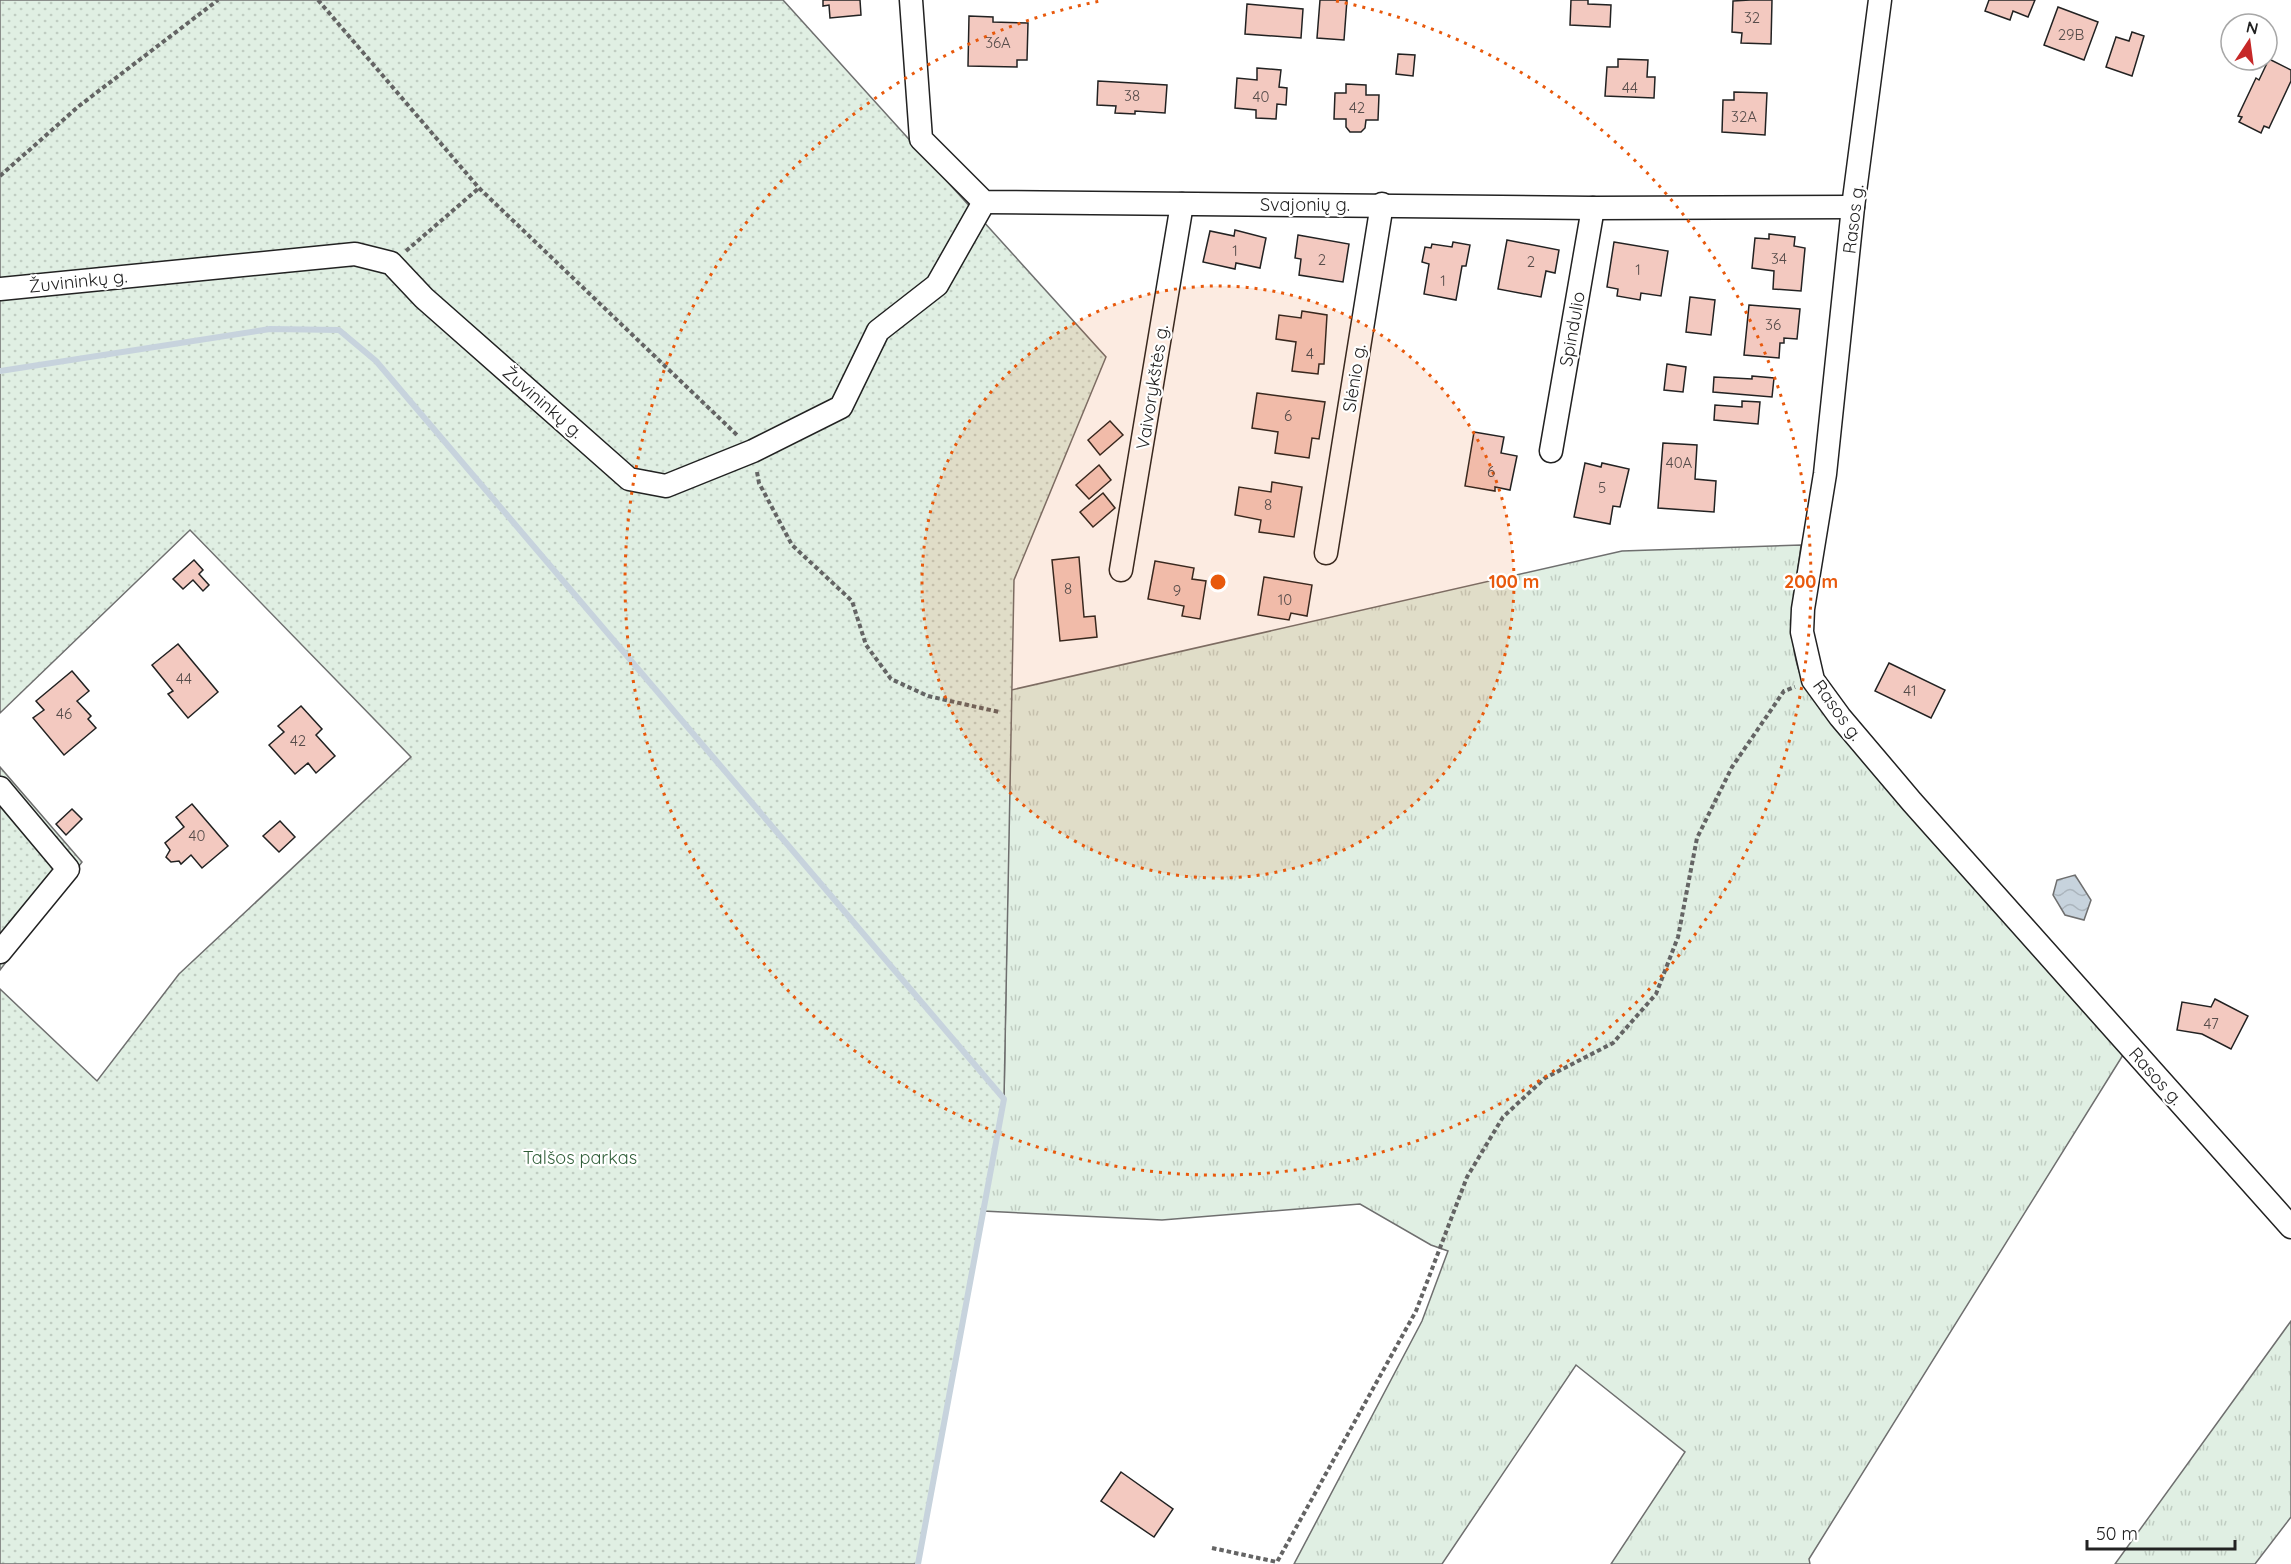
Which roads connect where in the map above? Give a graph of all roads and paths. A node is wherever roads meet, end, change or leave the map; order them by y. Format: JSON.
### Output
{"nodes":[{"id":1,"x":218,"y":0,"type":"edge"},
{"id":2,"x":318,"y":0,"type":"edge"},
{"id":3,"x":911,"y":0,"type":"edge"},
{"id":4,"x":1880,"y":0,"type":"edge"},
{"id":5,"x":0,"y":176,"type":"edge"},
{"id":6,"x":479,"y":188,"type":"junction"},
{"id":7,"x":984,"y":202,"type":"junction"},
{"id":8,"x":1182,"y":204,"type":"junction"},
{"id":9,"x":1382,"y":204,"type":"junction"},
{"id":10,"x":1853,"y":207,"type":"junction"},
{"id":11,"x":1593,"y":208,"type":"junction"},
{"id":12,"x":391,"y":263,"type":"junction"},
{"id":13,"x":0,"y":289,"type":"edge"},
{"id":14,"x":753,"y":451,"type":"junction"},
{"id":15,"x":1551,"y":451,"type":"dead end"},
{"id":16,"x":1326,"y":553,"type":"dead end"},
{"id":17,"x":1121,"y":570,"type":"dead end"},
{"id":18,"x":1813,"y":680,"type":"junction"},
{"id":19,"x":999,"y":712,"type":"dead end"},
{"id":20,"x":0,"y":788,"type":"edge"},
{"id":21,"x":0,"y":952,"type":"edge"},
{"id":22,"x":2291,"y":1227,"type":"edge"},
{"id":23,"x":1212,"y":1548,"type":"dead end"}],
"edges":[{"from":1,"to":5,"type":"path"},
{"from":2,"to":6,"type":"path"},
{"from":3,"to":7,"type":"street"},
{"from":4,"to":10,"type":"street","name":"Rasos g."},
{"from":6,"to":12,"type":"path"},
{"from":6,"to":14,"type":"path"},
{"from":7,"to":8,"type":"street","name":"Svajonių g."},
{"from":7,"to":14,"type":"street","name":"Žuvininkų g."},
{"from":8,"to":9,"type":"street","name":"Svajonių g."},
{"from":8,"to":17,"type":"street","name":"Vaivorykštės g."},
{"from":9,"to":11,"type":"street","name":"Svajonių g."},
{"from":9,"to":16,"type":"street","name":"Slėnio g."},
{"from":10,"to":11,"type":"street","name":"Svajonių g."},
{"from":10,"to":18,"type":"street","name":"Rasos g."},
{"from":11,"to":15,"type":"street","name":"Spindulio"},
{"from":12,"to":13,"type":"street","name":"Žuvininkų g."},
{"from":12,"to":14,"type":"street","name":"Žuvininkų g."},
{"from":14,"to":19,"type":"path"},
{"from":18,"to":22,"type":"street","name":"Rasos g."},
{"from":18,"to":23,"type":"path"},
{"from":20,"to":21,"type":"street"}]}
